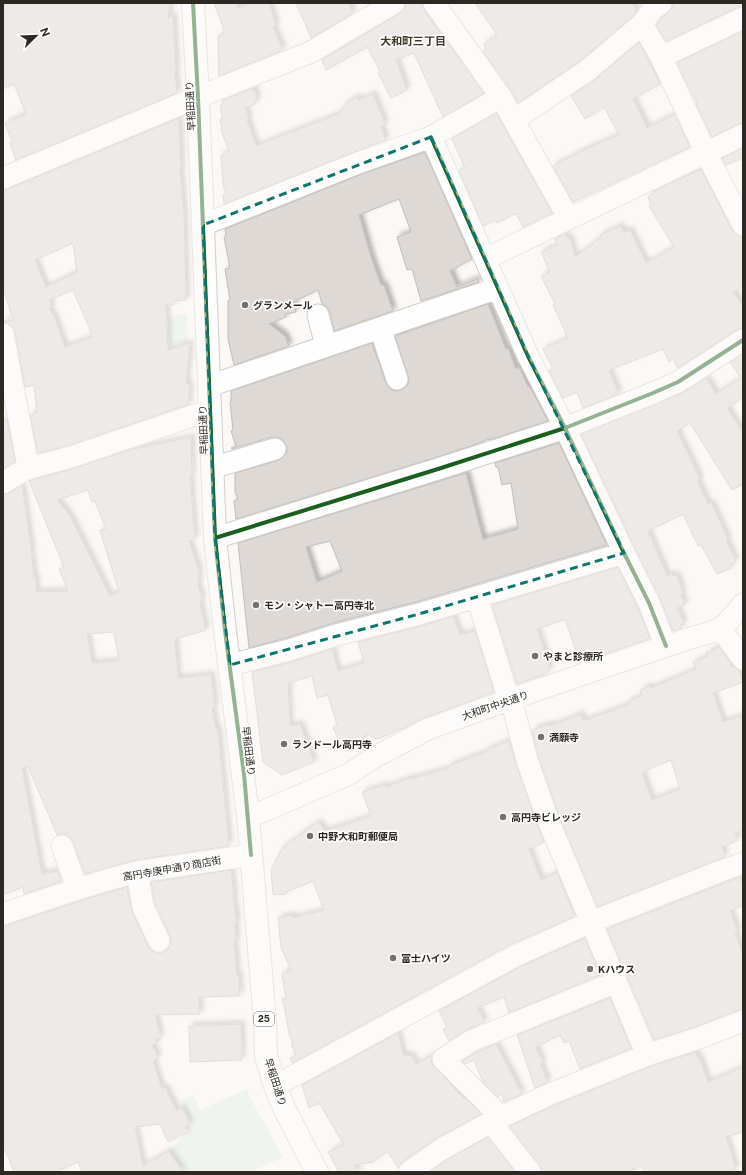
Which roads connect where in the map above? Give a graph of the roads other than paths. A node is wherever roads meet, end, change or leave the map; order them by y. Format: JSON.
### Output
{"nodes":[{"id":1,"x":193,"y":3,"type":"edge"},
{"id":2,"x":394,"y":3,"type":"edge"},
{"id":3,"x":434,"y":3,"type":"edge"},
{"id":4,"x":651,"y":10,"type":"edge"},
{"id":5,"x":743,"y":18,"type":"edge"},
{"id":6,"x":661,"y":56,"type":"junction"},
{"id":7,"x":198,"y":97,"type":"junction"},
{"id":8,"x":501,"y":97,"type":"junction"},
{"id":9,"x":514,"y":120,"type":"junction"},
{"id":10,"x":743,"y":135,"type":"edge"},
{"id":11,"x":431,"y":137,"type":"junction"},
{"id":12,"x":706,"y":153,"type":"junction"},
{"id":13,"x":3,"y":178,"type":"edge"},
{"id":14,"x":569,"y":219,"type":"junction"},
{"id":15,"x":204,"y":225,"type":"junction"},
{"id":16,"x":743,"y":225,"type":"edge"},
{"id":17,"x":485,"y":259,"type":"junction"},
{"id":18,"x":498,"y":288,"type":"junction"},
{"id":19,"x":318,"y":315,"type":"dead end"},
{"id":20,"x":380,"y":328,"type":"junction"},
{"id":21,"x":3,"y":334,"type":"edge"},
{"id":22,"x":743,"y":340,"type":"edge"},
{"id":23,"x":326,"y":346,"type":"junction"},
{"id":24,"x":396,"y":379,"type":"dead end"},
{"id":25,"x":209,"y":386,"type":"junction"},
{"id":26,"x":210,"y":410,"type":"junction"},
{"id":27,"x":565,"y":428,"type":"junction"},
{"id":28,"x":275,"y":449,"type":"dead end"},
{"id":29,"x":212,"y":468,"type":"junction"},
{"id":30,"x":26,"y":469,"type":"junction"},
{"id":31,"x":3,"y":483,"type":"edge"},
{"id":32,"x":215,"y":538,"type":"junction"},
{"id":33,"x":624,"y":553,"type":"junction"},
{"id":34,"x":477,"y":596,"type":"junction"},
{"id":35,"x":743,"y":604,"type":"edge"},
{"id":36,"x":720,"y":628,"type":"junction"},
{"id":37,"x":666,"y":646,"type":"junction"},
{"id":38,"x":743,"y":658,"type":"edge"},
{"id":39,"x":230,"y":665,"type":"junction"},
{"id":40,"x":510,"y":700,"type":"junction"},
{"id":41,"x":248,"y":816,"type":"junction"},
{"id":42,"x":62,"y":846,"type":"dead end"},
{"id":43,"x":252,"y":855,"type":"junction"},
{"id":44,"x":743,"y":863,"type":"edge"},
{"id":45,"x":137,"y":872,"type":"junction"},
{"id":46,"x":77,"y":888,"type":"junction"},
{"id":47,"x":3,"y":914,"type":"edge"},
{"id":48,"x":591,"y":922,"type":"junction"},
{"id":49,"x":159,"y":941,"type":"dead end"},
{"id":50,"x":616,"y":982,"type":"junction"},
{"id":51,"x":743,"y":1021,"type":"edge"},
{"id":52,"x":647,"y":1055,"type":"junction"},
{"id":53,"x":275,"y":1086,"type":"junction"},
{"id":54,"x":496,"y":1119,"type":"junction"},
{"id":55,"x":317,"y":1172,"type":"edge"},
{"id":56,"x":410,"y":1172,"type":"edge"},
{"id":57,"x":530,"y":1172,"type":"edge"}],
"edges":[{"from":1,"to":7,"type":"main road","name":"早稲田通り","number":"25"},
{"from":2,"to":7,"type":"street"},
{"from":3,"to":8,"type":"street"},
{"from":4,"to":6,"type":"street"},
{"from":4,"to":9,"type":"street"},
{"from":5,"to":6,"type":"street"},
{"from":6,"to":12,"type":"street"},
{"from":7,"to":13,"type":"street"},
{"from":7,"to":15,"type":"main road","name":"早稲田通り","number":"25"},
{"from":8,"to":9,"type":"street"},
{"from":8,"to":11,"type":"street"},
{"from":9,"to":14,"type":"street"},
{"from":10,"to":12,"type":"street"},
{"from":11,"to":15,"type":"street"},
{"from":11,"to":17,"type":"street"},
{"from":12,"to":14,"type":"street"},
{"from":12,"to":16,"type":"street"},
{"from":14,"to":17,"type":"street"},
{"from":15,"to":25,"type":"main road","name":"早稲田通り","number":"25"},
{"from":17,"to":18,"type":"street"},
{"from":18,"to":20,"type":"street"},
{"from":18,"to":27,"type":"street"},
{"from":19,"to":23,"type":"street"},
{"from":20,"to":23,"type":"street"},
{"from":20,"to":24,"type":"street"},
{"from":21,"to":30,"type":"street"},
{"from":22,"to":27,"type":"street"},
{"from":23,"to":25,"type":"street"},
{"from":25,"to":26,"type":"main road","name":"早稲田通り","number":"25"},
{"from":26,"to":29,"type":"main road","name":"早稲田通り","number":"25"},
{"from":26,"to":30,"type":"street"},
{"from":27,"to":32,"type":"street"},
{"from":27,"to":33,"type":"street"},
{"from":28,"to":29,"type":"street"},
{"from":29,"to":32,"type":"main road","name":"早稲田通り","number":"25"},
{"from":30,"to":31,"type":"street"},
{"from":32,"to":39,"type":"main road","name":"早稲田通り","number":"25"},
{"from":33,"to":34,"type":"street"},
{"from":33,"to":37,"type":"street"},
{"from":34,"to":39,"type":"street"},
{"from":34,"to":40,"type":"street"},
{"from":35,"to":36,"type":"street","name":"大和町中央通り"},
{"from":36,"to":37,"type":"street","name":"大和町中央通り"},
{"from":36,"to":38,"type":"street"},
{"from":37,"to":40,"type":"street","name":"大和町中央通り"},
{"from":39,"to":41,"type":"main road","name":"早稲田通り","number":"25"},
{"from":40,"to":41,"type":"street","name":"大和町中央通り"},
{"from":40,"to":48,"type":"street"},
{"from":41,"to":43,"type":"main road","name":"早稲田通り","number":"25"},
{"from":42,"to":46,"type":"street"},
{"from":43,"to":45,"type":"street","name":"高円寺庚申通り商店街"},
{"from":43,"to":53,"type":"main road","name":"早稲田通り","number":"25"},
{"from":44,"to":48,"type":"street"},
{"from":45,"to":46,"type":"street","name":"高円寺庚申通り商店街"},
{"from":45,"to":49,"type":"street"},
{"from":46,"to":47,"type":"street","name":"高円寺庚申通り商店街"},
{"from":48,"to":50,"type":"street"},
{"from":48,"to":53,"type":"street"},
{"from":50,"to":52,"type":"street"},
{"from":50,"to":54,"type":"street"},
{"from":51,"to":52,"type":"street"},
{"from":52,"to":54,"type":"street"},
{"from":53,"to":55,"type":"main road","name":"早稲田通り","number":"25"},
{"from":54,"to":56,"type":"street"},
{"from":54,"to":57,"type":"street"}]}
